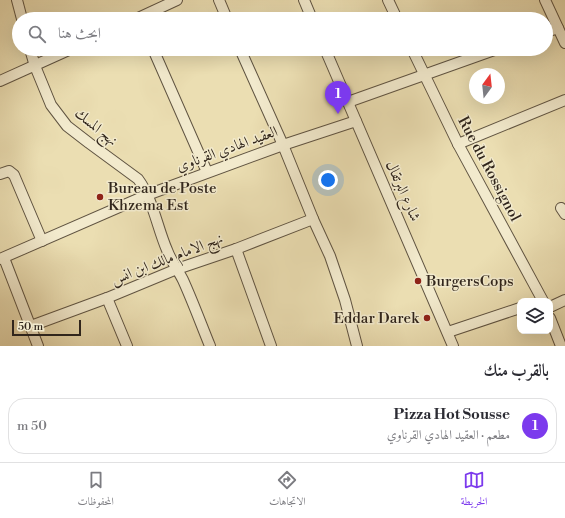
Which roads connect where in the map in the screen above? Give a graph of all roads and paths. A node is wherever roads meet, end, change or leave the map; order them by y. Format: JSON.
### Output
{"nodes":[{"id":1,"x":17,"y":0,"type":"edge"},
{"id":2,"x":177,"y":0,"type":"edge"},
{"id":3,"x":218,"y":0,"type":"edge"},
{"id":4,"x":304,"y":0,"type":"edge"},
{"id":5,"x":545,"y":0,"type":"edge"},
{"id":6,"x":392,"y":1,"type":"edge"},
{"id":7,"x":20,"y":12,"type":"edge"},
{"id":8,"x":152,"y":12,"type":"edge"},
{"id":9,"x":224,"y":12,"type":"edge"},
{"id":10,"x":309,"y":12,"type":"edge"},
{"id":11,"x":395,"y":12,"type":"edge"},
{"id":12,"x":551,"y":12,"type":"edge"},
{"id":13,"x":553,"y":17,"type":"edge"},
{"id":14,"x":558,"y":28,"type":"junction"},
{"id":15,"x":553,"y":30,"type":"edge"},
{"id":16,"x":565,"y":43,"type":"edge"},
{"id":17,"x":32,"y":56,"type":"edge"},
{"id":18,"x":56,"y":56,"type":"edge"},
{"id":19,"x":156,"y":56,"type":"edge"},
{"id":20,"x":243,"y":56,"type":"edge"},
{"id":21,"x":328,"y":56,"type":"edge"},
{"id":22,"x":415,"y":56,"type":"edge"},
{"id":23,"x":477,"y":56,"type":"edge"},
{"id":24,"x":35,"y":66,"type":"junction"},
{"id":25,"x":424,"y":75,"type":"junction"},
{"id":26,"x":0,"y":81,"type":"edge"},
{"id":27,"x":565,"y":100,"type":"edge"},
{"id":28,"x":348,"y":102,"type":"junction"},
{"id":29,"x":356,"y":121,"type":"junction"},
{"id":30,"x":458,"y":144,"type":"junction"},
{"id":31,"x":283,"y":145,"type":"junction"},
{"id":32,"x":207,"y":172,"type":"junction"},
{"id":33,"x":0,"y":174,"type":"edge"},
{"id":34,"x":147,"y":195,"type":"junction"},
{"id":35,"x":314,"y":219,"type":"junction"},
{"id":36,"x":42,"y":241,"type":"junction"},
{"id":37,"x":236,"y":249,"type":"junction"},
{"id":38,"x":2,"y":258,"type":"edge"},
{"id":39,"x":177,"y":269,"type":"junction"},
{"id":40,"x":107,"y":298,"type":"junction"},
{"id":41,"x":542,"y":298,"type":"edge"},
{"id":42,"x":565,"y":300,"type":"edge"},
{"id":43,"x":553,"y":301,"type":"edge"},
{"id":44,"x":517,"y":309,"type":"edge"},
{"id":45,"x":31,"y":326,"type":"junction"},
{"id":46,"x":553,"y":326,"type":"edge"},
{"id":47,"x":448,"y":332,"type":"junction"},
{"id":48,"x":38,"y":346,"type":"edge"},
{"id":49,"x":127,"y":346,"type":"edge"},
{"id":50,"x":210,"y":346,"type":"edge"},
{"id":51,"x":271,"y":346,"type":"edge"},
{"id":52,"x":357,"y":346,"type":"edge"},
{"id":53,"x":453,"y":346,"type":"edge"},
{"id":54,"x":561,"y":346,"type":"edge"}],
"edges":[{"from":1,"to":7,"type":"street"},
{"from":2,"to":8,"type":"street"},
{"from":3,"to":9,"type":"street"},
{"from":4,"to":10,"type":"street"},
{"from":5,"to":12,"type":"street"},
{"from":6,"to":11,"type":"street"},
{"from":13,"to":14,"type":"street"},
{"from":14,"to":15,"type":"street"},
{"from":14,"to":16,"type":"street"},
{"from":17,"to":24,"type":"street","name":"نهج المسك"},
{"from":18,"to":24,"type":"street"},
{"from":19,"to":32,"type":"street"},
{"from":20,"to":31,"type":"street"},
{"from":21,"to":28,"type":"street","name":"شارع البرتقال"},
{"from":22,"to":25,"type":"street","name":"Rue du Rossignol"},
{"from":23,"to":25,"type":"street"},
{"from":24,"to":26,"type":"street"},
{"from":24,"to":34,"type":"street","name":"نهج المسك"},
{"from":25,"to":28,"type":"street"},
{"from":25,"to":30,"type":"street","name":"Rue du Rossignol"},
{"from":27,"to":30,"type":"street"},
{"from":28,"to":29,"type":"street","name":"شارع البرتقال"},
{"from":29,"to":31,"type":"street","name":"العقيد الهادي القرناوي"},
{"from":29,"to":47,"type":"street","name":"شارع البرتقال"},
{"from":30,"to":41,"type":"street","name":"Rue du Rossignol"},
{"from":31,"to":32,"type":"street","name":"العقيد الهادي القرناوي"},
{"from":31,"to":35,"type":"street"},
{"from":32,"to":34,"type":"street","name":"العقيد الهادي القرناوي"},
{"from":33,"to":36,"type":"street"},
{"from":34,"to":36,"type":"street","name":"العقيد الهادي القرناوي"},
{"from":34,"to":39,"type":"street","name":"نهج المسك"},
{"from":35,"to":37,"type":"street","name":"نهج الامام مالك ابن انس"},
{"from":35,"to":52,"type":"street"},
{"from":36,"to":38,"type":"street","name":"العقيد الهادي القرناوي"},
{"from":37,"to":39,"type":"street","name":"نهج الامام مالك ابن انس"},
{"from":37,"to":51,"type":"street"},
{"from":38,"to":45,"type":"street"},
{"from":39,"to":40,"type":"street","name":"نهج الامام مالك ابن انس"},
{"from":39,"to":50,"type":"street","name":"نهج المسك"},
{"from":40,"to":45,"type":"street","name":"نهج الامام مالك ابن انس"},
{"from":40,"to":49,"type":"street"},
{"from":42,"to":43,"type":"street"},
{"from":44,"to":47,"type":"street"},
{"from":45,"to":48,"type":"street"},
{"from":46,"to":54,"type":"street"},
{"from":47,"to":53,"type":"street","name":"شارع البرتقال"}]}
